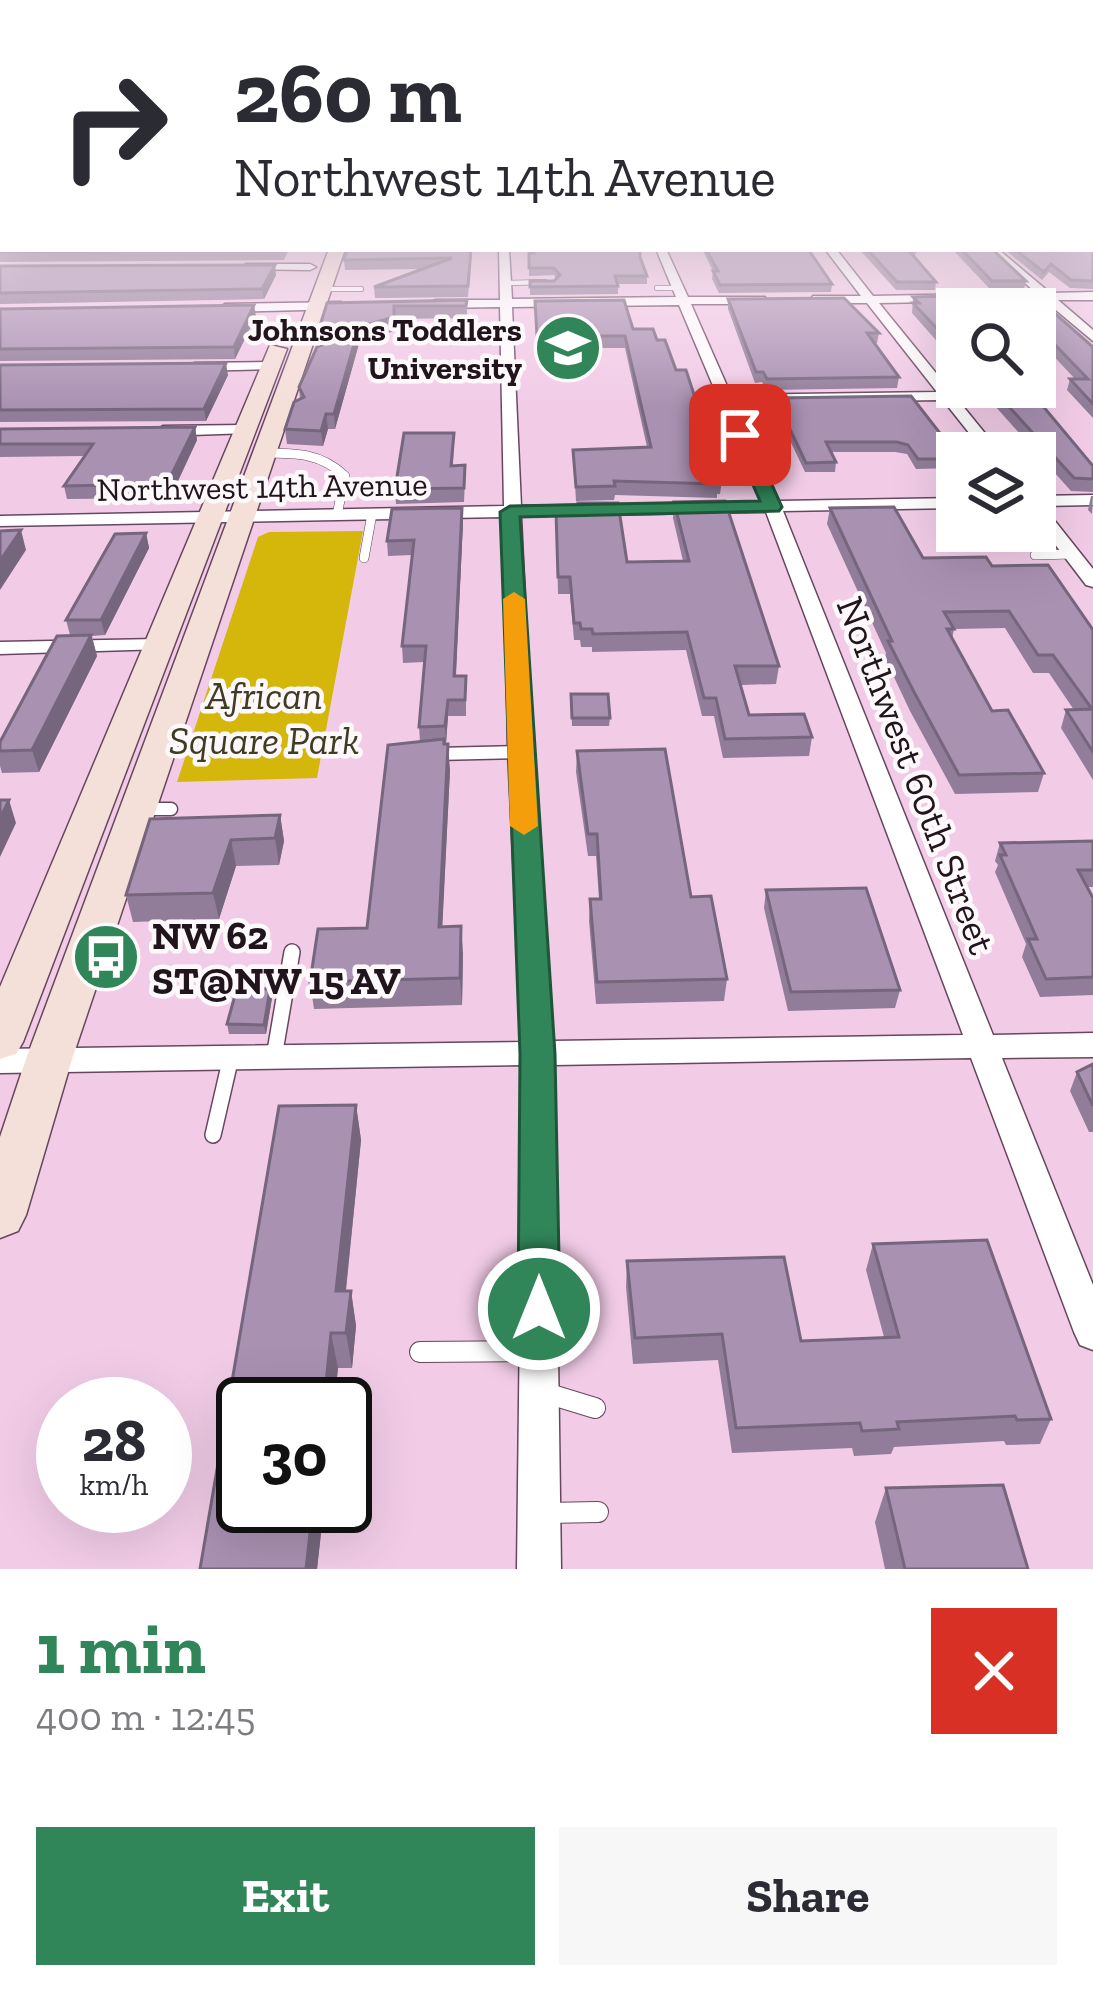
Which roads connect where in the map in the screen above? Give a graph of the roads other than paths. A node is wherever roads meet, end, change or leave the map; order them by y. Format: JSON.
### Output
{"nodes":[{"id":1,"x":504,"y":260,"type":"edge"},
{"id":2,"x":665,"y":260,"type":"edge"},
{"id":3,"x":839,"y":260,"type":"edge"},
{"id":4,"x":1005,"y":260,"type":"edge"},
{"id":5,"x":238,"y":267,"type":"edge"},
{"id":6,"x":318,"y":282,"type":"edge"},
{"id":7,"x":553,"y":282,"type":"edge"},
{"id":8,"x":1036,"y":288,"type":"edge"},
{"id":9,"x":361,"y":289,"type":"dead end"},
{"id":10,"x":672,"y":292,"type":"junction"},
{"id":11,"x":505,"y":293,"type":"junction"},
{"id":12,"x":1093,"y":296,"type":"edge"},
{"id":13,"x":1056,"y":297,"type":"edge"},
{"id":14,"x":936,"y":299,"type":"edge"},
{"id":15,"x":776,"y":300,"type":"edge"},
{"id":16,"x":800,"y":300,"type":"edge"},
{"id":17,"x":870,"y":300,"type":"junction"},
{"id":18,"x":411,"y":304,"type":"edge"},
{"id":19,"x":364,"y":305,"type":"edge"},
{"id":20,"x":1056,"y":306,"type":"edge"},
{"id":21,"x":204,"y":308,"type":"edge"},
{"id":22,"x":1093,"y":337,"type":"edge"},
{"id":23,"x":270,"y":366,"type":"junction"},
{"id":24,"x":180,"y":367,"type":"edge"},
{"id":25,"x":936,"y":381,"type":"edge"},
{"id":26,"x":936,"y":396,"type":"edge"},
{"id":27,"x":724,"y":398,"type":"junction"},
{"id":28,"x":957,"y":408,"type":"edge"},
{"id":29,"x":244,"y":430,"type":"junction"},
{"id":30,"x":133,"y":431,"type":"edge"},
{"id":31,"x":976,"y":432,"type":"edge"},
{"id":32,"x":264,"y":453,"type":"junction"},
{"id":33,"x":1093,"y":500,"type":"edge"},
{"id":34,"x":936,"y":503,"type":"edge"},
{"id":35,"x":1056,"y":503,"type":"edge"},
{"id":36,"x":772,"y":507,"type":"junction"},
{"id":37,"x":510,"y":512,"type":"junction"},
{"id":38,"x":372,"y":514,"type":"junction"},
{"id":39,"x":337,"y":515,"type":"junction"},
{"id":40,"x":226,"y":517,"type":"junction"},
{"id":41,"x":0,"y":521,"type":"edge"},
{"id":42,"x":1056,"y":532,"type":"edge"},
{"id":43,"x":1072,"y":554,"type":"junction"},
{"id":44,"x":1035,"y":555,"type":"dead end"},
{"id":45,"x":364,"y":558,"type":"dead end"},
{"id":46,"x":1093,"y":581,"type":"edge"},
{"id":47,"x":158,"y":645,"type":"junction"},
{"id":48,"x":0,"y":648,"type":"edge"},
{"id":49,"x":520,"y":752,"type":"junction"},
{"id":50,"x":425,"y":754,"type":"edge"},
{"id":51,"x":292,"y":952,"type":"dead end"},
{"id":52,"x":0,"y":1042,"type":"edge"},
{"id":53,"x":1093,"y":1045,"type":"edge"},
{"id":54,"x":985,"y":1047,"type":"junction"},
{"id":55,"x":538,"y":1054,"type":"junction"},
{"id":56,"x":231,"y":1057,"type":"junction"},
{"id":57,"x":274,"y":1057,"type":"junction"},
{"id":58,"x":49,"y":1059,"type":"junction"},
{"id":59,"x":0,"y":1061,"type":"edge"},
{"id":60,"x":213,"y":1135,"type":"dead end"},
{"id":61,"x":0,"y":1215,"type":"edge"},
{"id":62,"x":1093,"y":1332,"type":"edge"},
{"id":63,"x":539,"y":1351,"type":"junction"},
{"id":64,"x":420,"y":1352,"type":"dead end"},
{"id":65,"x":539,"y":1391,"type":"junction"},
{"id":66,"x":595,"y":1408,"type":"dead end"},
{"id":67,"x":598,"y":1512,"type":"dead end"},
{"id":68,"x":539,"y":1513,"type":"junction"},
{"id":69,"x":539,"y":1569,"type":"edge"}],
"edges":[{"from":1,"to":11,"type":"street"},
{"from":2,"to":10,"type":"street","name":"Northwest 60th Street"},
{"from":3,"to":17,"type":"street"},
{"from":4,"to":8,"type":"street"},
{"from":5,"to":6,"type":"street"},
{"from":6,"to":9,"type":"lane"},
{"from":6,"to":19,"type":"street"},
{"from":6,"to":21,"type":"street"},
{"from":6,"to":23,"type":"main road"},
{"from":6,"to":32,"type":"main road"},
{"from":7,"to":11,"type":"lane"},
{"from":10,"to":11,"type":"street"},
{"from":10,"to":15,"type":"street"},
{"from":10,"to":27,"type":"street","name":"Northwest 60th Street"},
{"from":11,"to":18,"type":"street"},
{"from":11,"to":37,"type":"street"},
{"from":12,"to":13,"type":"street"},
{"from":14,"to":17,"type":"street"},
{"from":16,"to":17,"type":"street"},
{"from":17,"to":25,"type":"street"},
{"from":20,"to":22,"type":"street"},
{"from":23,"to":24,"type":"street"},
{"from":23,"to":29,"type":"main road"},
{"from":26,"to":27,"type":"street"},
{"from":27,"to":36,"type":"street","name":"Northwest 60th Street"},
{"from":28,"to":31,"type":"street"},
{"from":29,"to":30,"type":"street"},
{"from":29,"to":40,"type":"main road"},
{"from":32,"to":39,"type":"lane"},
{"from":32,"to":40,"type":"main road"},
{"from":33,"to":35,"type":"street"},
{"from":34,"to":36,"type":"street","name":"Northwest 14th Avenue"},
{"from":36,"to":37,"type":"street","name":"Northwest 14th Avenue"},
{"from":36,"to":54,"type":"street","name":"Northwest 60th Street"},
{"from":37,"to":38,"type":"street","name":"Northwest 14th Avenue"},
{"from":37,"to":49,"type":"street"},
{"from":38,"to":39,"type":"street","name":"Northwest 14th Avenue"},
{"from":38,"to":45,"type":"lane"},
{"from":39,"to":40,"type":"street","name":"Northwest 14th Avenue"},
{"from":40,"to":41,"type":"street","name":"Northwest 14th Avenue"},
{"from":40,"to":47,"type":"main road"},
{"from":40,"to":58,"type":"main road"},
{"from":42,"to":43,"type":"street"},
{"from":43,"to":44,"type":"lane"},
{"from":43,"to":46,"type":"street"},
{"from":47,"to":48,"type":"street"},
{"from":47,"to":52,"type":"main road"},
{"from":49,"to":50,"type":"lane"},
{"from":49,"to":55,"type":"street"},
{"from":51,"to":57,"type":"lane"},
{"from":53,"to":54,"type":"street"},
{"from":54,"to":55,"type":"street"},
{"from":54,"to":62,"type":"street","name":"Northwest 60th Street"},
{"from":55,"to":57,"type":"street"},
{"from":55,"to":63,"type":"street"},
{"from":56,"to":57,"type":"street"},
{"from":56,"to":58,"type":"street"},
{"from":56,"to":60,"type":"lane"},
{"from":58,"to":59,"type":"street"},
{"from":58,"to":61,"type":"main road"},
{"from":63,"to":64,"type":"lane"},
{"from":63,"to":65,"type":"street"},
{"from":65,"to":66,"type":"lane"},
{"from":65,"to":68,"type":"street"},
{"from":67,"to":68,"type":"lane"},
{"from":68,"to":69,"type":"street"}]}
